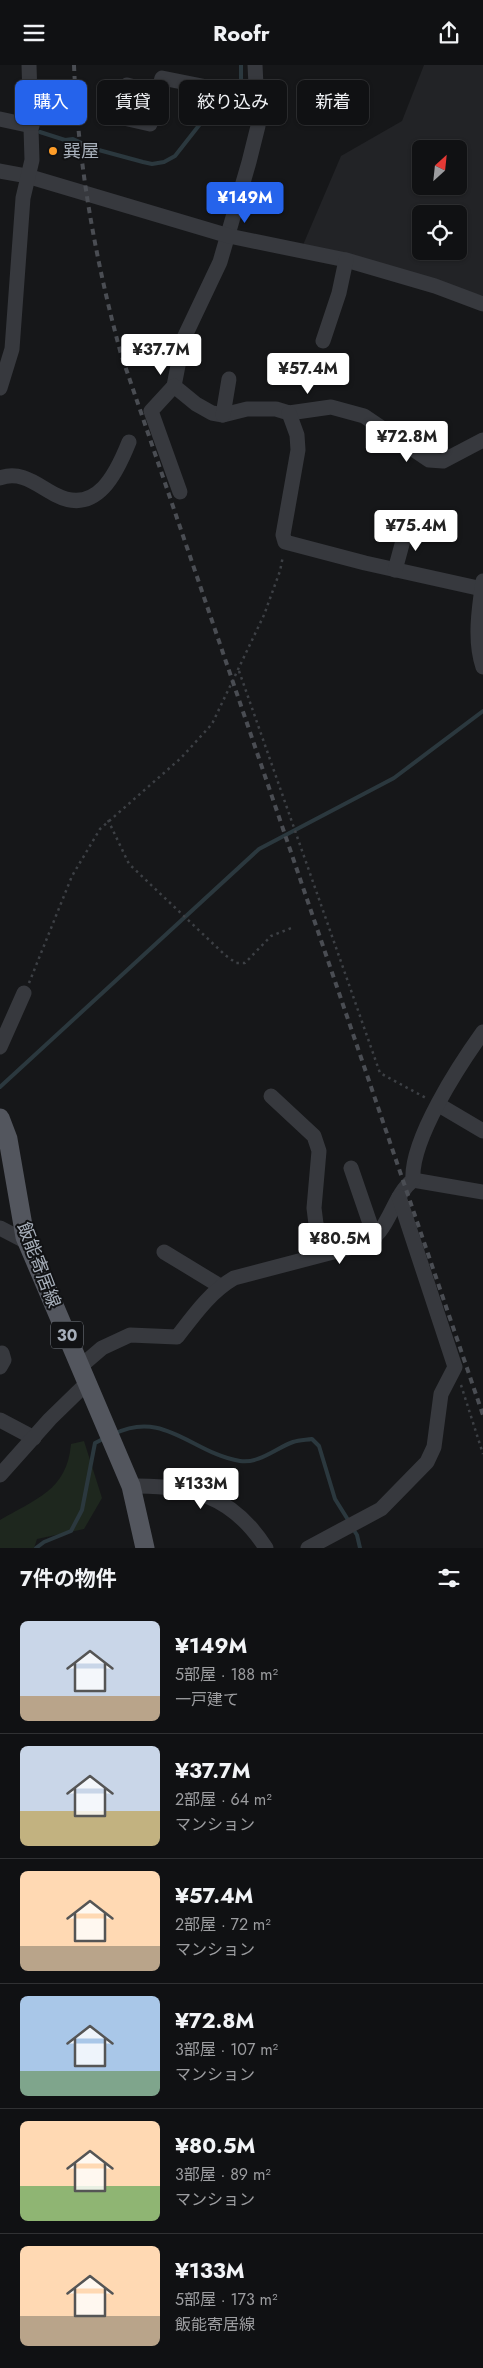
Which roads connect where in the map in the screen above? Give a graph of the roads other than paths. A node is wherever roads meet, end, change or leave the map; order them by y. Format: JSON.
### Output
{"nodes":[{"id":1,"x":29,"y":65,"type":"edge"},
{"id":2,"x":255,"y":65,"type":"edge"},
{"id":3,"x":161,"y":80,"type":"edge"},
{"id":4,"x":255,"y":80,"type":"edge"},
{"id":5,"x":179,"y":81,"type":"edge"},
{"id":6,"x":0,"y":119,"type":"edge"},
{"id":7,"x":258,"y":125,"type":"edge"},
{"id":8,"x":32,"y":126,"type":"junction"},
{"id":9,"x":0,"y":171,"type":"edge"},
{"id":10,"x":27,"y":176,"type":"junction"},
{"id":11,"x":229,"y":236,"type":"junction"},
{"id":12,"x":346,"y":260,"type":"junction"},
{"id":13,"x":483,"y":304,"type":"edge"},
{"id":14,"x":323,"y":341,"type":"dead end"},
{"id":15,"x":229,"y":379,"type":"dead end"},
{"id":16,"x":174,"y":386,"type":"junction"},
{"id":17,"x":0,"y":388,"type":"edge"},
{"id":18,"x":289,"y":413,"type":"junction"},
{"id":19,"x":223,"y":415,"type":"junction"},
{"id":20,"x":483,"y":441,"type":"edge"},
{"id":21,"x":129,"y":442,"type":"dead end"},
{"id":22,"x":0,"y":478,"type":"edge"},
{"id":23,"x":180,"y":493,"type":"dead end"},
{"id":24,"x":408,"y":526,"type":"dead end"},
{"id":25,"x":395,"y":570,"type":"junction"},
{"id":26,"x":482,"y":585,"type":"edge"},
{"id":27,"x":483,"y":667,"type":"edge"},
{"id":28,"x":24,"y":993,"type":"road end"},
{"id":29,"x":483,"y":1031,"type":"edge"},
{"id":30,"x":0,"y":1047,"type":"edge"},
{"id":31,"x":272,"y":1095,"type":"dead end"},
{"id":32,"x":438,"y":1105,"type":"junction"},
{"id":33,"x":0,"y":1119,"type":"edge"},
{"id":34,"x":483,"y":1131,"type":"edge"},
{"id":35,"x":351,"y":1168,"type":"dead end"},
{"id":36,"x":413,"y":1179,"type":"junction"},
{"id":37,"x":483,"y":1192,"type":"edge"},
{"id":38,"x":399,"y":1197,"type":"junction"},
{"id":39,"x":0,"y":1228,"type":"edge"},
{"id":40,"x":375,"y":1237,"type":"junction"},
{"id":41,"x":27,"y":1242,"type":"junction"},
{"id":42,"x":164,"y":1252,"type":"dead end"},
{"id":43,"x":330,"y":1252,"type":"junction"},
{"id":44,"x":220,"y":1286,"type":"junction"},
{"id":45,"x":84,"y":1374,"type":"junction"},
{"id":46,"x":0,"y":1419,"type":"edge"},
{"id":47,"x":34,"y":1437,"type":"junction"},
{"id":48,"x":0,"y":1475,"type":"edge"},
{"id":49,"x":131,"y":1486,"type":"junction"},
{"id":50,"x":145,"y":1548,"type":"edge"},
{"id":51,"x":266,"y":1548,"type":"edge"},
{"id":52,"x":308,"y":1548,"type":"edge"}],
"edges":[{"from":1,"to":8,"type":"street"},
{"from":2,"to":4,"type":"street"},
{"from":3,"to":5,"type":"street"},
{"from":6,"to":8,"type":"street"},
{"from":7,"to":11,"type":"street"},
{"from":8,"to":10,"type":"street"},
{"from":9,"to":10,"type":"street"},
{"from":10,"to":11,"type":"street"},
{"from":10,"to":17,"type":"street"},
{"from":11,"to":12,"type":"street"},
{"from":11,"to":16,"type":"street"},
{"from":12,"to":13,"type":"street"},
{"from":12,"to":14,"type":"street"},
{"from":15,"to":19,"type":"street"},
{"from":16,"to":19,"type":"street"},
{"from":16,"to":23,"type":"street"},
{"from":18,"to":19,"type":"street"},
{"from":18,"to":20,"type":"street"},
{"from":18,"to":25,"type":"street"},
{"from":21,"to":22,"type":"street"},
{"from":24,"to":25,"type":"street"},
{"from":25,"to":26,"type":"street"},
{"from":26,"to":27,"type":"street"},
{"from":28,"to":30,"type":"street"},
{"from":29,"to":32,"type":"street"},
{"from":31,"to":43,"type":"street"},
{"from":32,"to":34,"type":"street"},
{"from":32,"to":36,"type":"street"},
{"from":33,"to":41,"type":"main road","name":"飯能寄居線","number":"30"},
{"from":35,"to":40,"type":"street"},
{"from":36,"to":37,"type":"street"},
{"from":36,"to":38,"type":"street"},
{"from":38,"to":40,"type":"street"},
{"from":38,"to":52,"type":"street"},
{"from":39,"to":41,"type":"street"},
{"from":40,"to":43,"type":"street"},
{"from":41,"to":45,"type":"main road","name":"飯能寄居線","number":"30"},
{"from":42,"to":44,"type":"street"},
{"from":43,"to":44,"type":"street"},
{"from":44,"to":45,"type":"street"},
{"from":45,"to":47,"type":"street"},
{"from":45,"to":49,"type":"main road","name":"飯能寄居線","number":"30"},
{"from":46,"to":47,"type":"street"},
{"from":47,"to":48,"type":"street"},
{"from":49,"to":50,"type":"main road","name":"飯能寄居線","number":"30"},
{"from":49,"to":51,"type":"street"}]}
